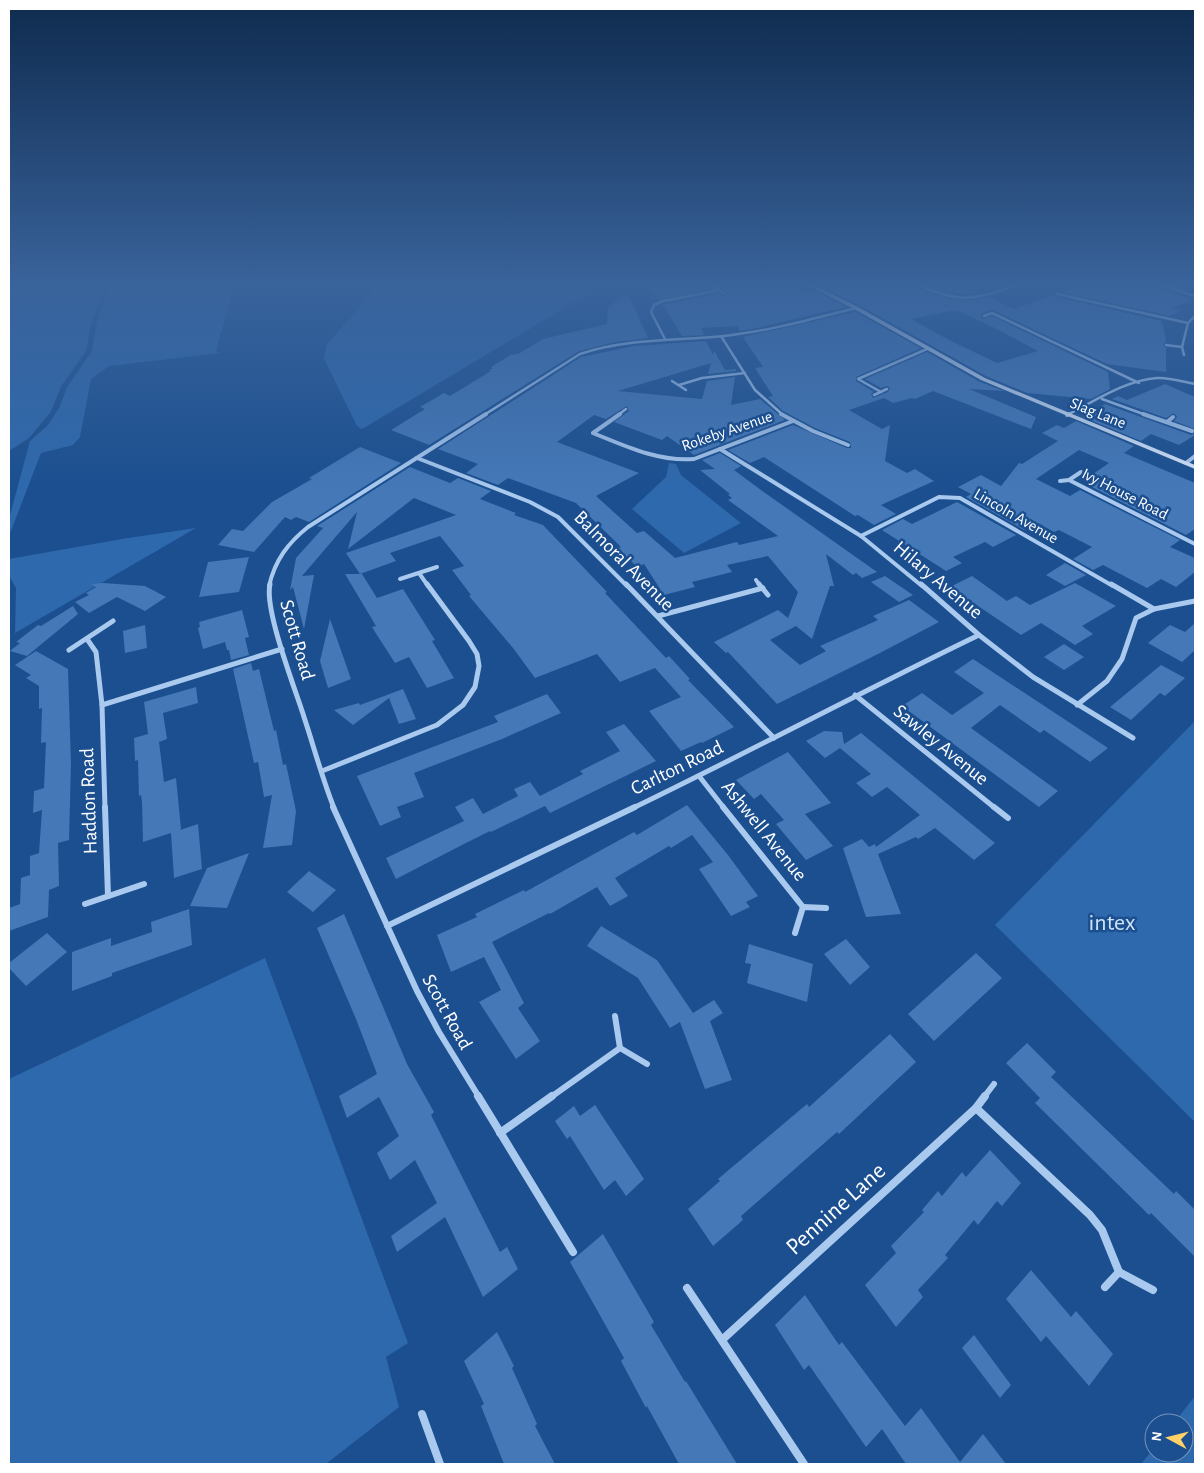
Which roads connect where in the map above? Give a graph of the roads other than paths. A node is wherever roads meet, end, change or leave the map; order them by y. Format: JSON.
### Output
{"nodes":[{"id":1,"x":588,"y":352,"type":"edge"},
{"id":2,"x":731,"y":352,"type":"edge"},
{"id":3,"x":921,"y":352,"type":"edge"},
{"id":4,"x":932,"y":352,"type":"edge"},
{"id":5,"x":1074,"y":352,"type":"edge"},
{"id":6,"x":1183,"y":352,"type":"edge"},
{"id":7,"x":1184,"y":355,"type":"dead end"},
{"id":8,"x":745,"y":373,"type":"junction"},
{"id":9,"x":672,"y":381,"type":"dead end"},
{"id":10,"x":1140,"y":383,"type":"junction"},
{"id":11,"x":1195,"y":384,"type":"edge"},
{"id":12,"x":679,"y":385,"type":"junction"},
{"id":13,"x":887,"y":389,"type":"dead end"},
{"id":14,"x":686,"y":390,"type":"dead end"},
{"id":15,"x":881,"y":392,"type":"junction"},
{"id":16,"x":874,"y":395,"type":"dead end"},
{"id":17,"x":1102,"y":399,"type":"junction"},
{"id":18,"x":626,"y":409,"type":"dead end"},
{"id":19,"x":1067,"y":415,"type":"junction"},
{"id":20,"x":1173,"y":417,"type":"dead end"},
{"id":21,"x":793,"y":421,"type":"junction"},
{"id":22,"x":1166,"y":422,"type":"junction"},
{"id":23,"x":1192,"y":431,"type":"dead end"},
{"id":24,"x":852,"y":442,"type":"dead end"},
{"id":25,"x":720,"y":449,"type":"junction"},
{"id":26,"x":1195,"y":456,"type":"edge"},
{"id":27,"x":418,"y":458,"type":"junction"},
{"id":28,"x":1186,"y":463,"type":"junction"},
{"id":29,"x":1195,"y":467,"type":"edge"},
{"id":30,"x":1081,"y":472,"type":"dead end"},
{"id":31,"x":1069,"y":480,"type":"junction"},
{"id":32,"x":1060,"y":481,"type":"dead end"},
{"id":33,"x":861,"y":536,"type":"junction"},
{"id":34,"x":1195,"y":544,"type":"edge"},
{"id":35,"x":438,"y":567,"type":"dead end"},
{"id":36,"x":419,"y":573,"type":"junction"},
{"id":37,"x":400,"y":579,"type":"dead end"},
{"id":38,"x":756,"y":580,"type":"dead end"},
{"id":39,"x":763,"y":588,"type":"junction"},
{"id":40,"x":768,"y":595,"type":"dead end"},
{"id":41,"x":1195,"y":601,"type":"edge"},
{"id":42,"x":1154,"y":610,"type":"junction"},
{"id":43,"x":658,"y":616,"type":"junction"},
{"id":44,"x":113,"y":621,"type":"dead end"},
{"id":45,"x":979,"y":635,"type":"junction"},
{"id":46,"x":87,"y":639,"type":"junction"},
{"id":47,"x":282,"y":649,"type":"junction"},
{"id":48,"x":69,"y":650,"type":"dead end"},
{"id":49,"x":855,"y":695,"type":"junction"},
{"id":50,"x":102,"y":705,"type":"junction"},
{"id":51,"x":1077,"y":705,"type":"junction"},
{"id":52,"x":774,"y":738,"type":"junction"},
{"id":53,"x":1132,"y":738,"type":"dead end"},
{"id":54,"x":322,"y":771,"type":"junction"},
{"id":55,"x":699,"y":776,"type":"junction"},
{"id":56,"x":1008,"y":818,"type":"dead end"},
{"id":57,"x":144,"y":884,"type":"dead end"},
{"id":58,"x":108,"y":896,"type":"junction"},
{"id":59,"x":86,"y":904,"type":"dead end"},
{"id":60,"x":803,"y":907,"type":"junction"},
{"id":61,"x":826,"y":908,"type":"dead end"},
{"id":62,"x":387,"y":926,"type":"junction"},
{"id":63,"x":795,"y":933,"type":"dead end"},
{"id":64,"x":615,"y":1016,"type":"dead end"},
{"id":65,"x":620,"y":1048,"type":"junction"},
{"id":66,"x":648,"y":1064,"type":"dead end"},
{"id":67,"x":994,"y":1084,"type":"dead end"},
{"id":68,"x":976,"y":1108,"type":"junction"},
{"id":69,"x":500,"y":1133,"type":"junction"},
{"id":70,"x":573,"y":1252,"type":"dead end"},
{"id":71,"x":1120,"y":1272,"type":"junction"},
{"id":72,"x":1105,"y":1287,"type":"dead end"},
{"id":73,"x":687,"y":1288,"type":"dead end"},
{"id":74,"x":1153,"y":1290,"type":"dead end"},
{"id":75,"x":723,"y":1339,"type":"junction"},
{"id":76,"x":422,"y":1414,"type":"dead end"},
{"id":77,"x":440,"y":1464,"type":"edge"},
{"id":78,"x":804,"y":1464,"type":"edge"}],
"edges":[{"from":1,"to":27,"type":"street","name":"Scott Road"},
{"from":2,"to":8,"type":"street"},
{"from":3,"to":15,"type":"street"},
{"from":4,"to":19,"type":"street","name":"Slag Lane"},
{"from":5,"to":10,"type":"street"},
{"from":6,"to":7,"type":"street"},
{"from":8,"to":12,"type":"street"},
{"from":8,"to":21,"type":"street"},
{"from":9,"to":12,"type":"street"},
{"from":10,"to":11,"type":"street"},
{"from":10,"to":17,"type":"street"},
{"from":12,"to":14,"type":"street"},
{"from":13,"to":15,"type":"street"},
{"from":15,"to":16,"type":"street"},
{"from":17,"to":19,"type":"street"},
{"from":17,"to":22,"type":"street"},
{"from":18,"to":25,"type":"street","name":"Rokeby Avenue"},
{"from":19,"to":28,"type":"street","name":"Slag Lane"},
{"from":20,"to":22,"type":"street"},
{"from":21,"to":24,"type":"street"},
{"from":21,"to":25,"type":"street","name":"Rokeby Avenue"},
{"from":22,"to":23,"type":"street"},
{"from":25,"to":33,"type":"street","name":"Hilary Avenue"},
{"from":26,"to":28,"type":"street"},
{"from":27,"to":43,"type":"street","name":"Balmoral Avenue"},
{"from":27,"to":47,"type":"street","name":"Scott Road"},
{"from":28,"to":29,"type":"street","name":"Slag Lane"},
{"from":30,"to":31,"type":"street","name":"Ivy House Road"},
{"from":31,"to":32,"type":"street","name":"Ivy House Road"},
{"from":31,"to":34,"type":"street","name":"Ivy House Road"},
{"from":33,"to":42,"type":"street","name":"Lincoln Avenue"},
{"from":33,"to":45,"type":"street","name":"Hilary Avenue"},
{"from":35,"to":36,"type":"street"},
{"from":36,"to":37,"type":"street"},
{"from":36,"to":54,"type":"street"},
{"from":38,"to":39,"type":"street"},
{"from":39,"to":40,"type":"street"},
{"from":39,"to":43,"type":"street"},
{"from":41,"to":42,"type":"street"},
{"from":42,"to":51,"type":"street"},
{"from":43,"to":52,"type":"street","name":"Balmoral Avenue"},
{"from":44,"to":46,"type":"street"},
{"from":45,"to":49,"type":"street","name":"Carlton Road"},
{"from":45,"to":51,"type":"street","name":"Hilary Avenue"},
{"from":46,"to":48,"type":"street"},
{"from":46,"to":50,"type":"street","name":"Haddon Road"},
{"from":47,"to":50,"type":"street"},
{"from":47,"to":54,"type":"street","name":"Scott Road"},
{"from":49,"to":52,"type":"street","name":"Carlton Road"},
{"from":49,"to":56,"type":"street","name":"Sawley Avenue"},
{"from":50,"to":58,"type":"street","name":"Haddon Road"},
{"from":51,"to":53,"type":"street","name":"Hilary Avenue"},
{"from":52,"to":55,"type":"street","name":"Carlton Road"},
{"from":54,"to":62,"type":"street","name":"Scott Road"},
{"from":55,"to":60,"type":"street","name":"Ashwell Avenue"},
{"from":55,"to":62,"type":"street","name":"Carlton Road"},
{"from":57,"to":58,"type":"street"},
{"from":58,"to":59,"type":"street"},
{"from":60,"to":61,"type":"street","name":"Ashwell Avenue"},
{"from":60,"to":63,"type":"street","name":"Ashwell Avenue"},
{"from":62,"to":69,"type":"street","name":"Scott Road"},
{"from":64,"to":65,"type":"street"},
{"from":65,"to":66,"type":"street"},
{"from":65,"to":69,"type":"street"},
{"from":67,"to":68,"type":"street","name":"Pennine Lane"},
{"from":68,"to":71,"type":"street"},
{"from":68,"to":75,"type":"street","name":"Pennine Lane"},
{"from":69,"to":70,"type":"street","name":"Scott Road"},
{"from":71,"to":72,"type":"street"},
{"from":71,"to":74,"type":"street"},
{"from":73,"to":75,"type":"street"},
{"from":75,"to":78,"type":"street"},
{"from":76,"to":77,"type":"street"}]}
